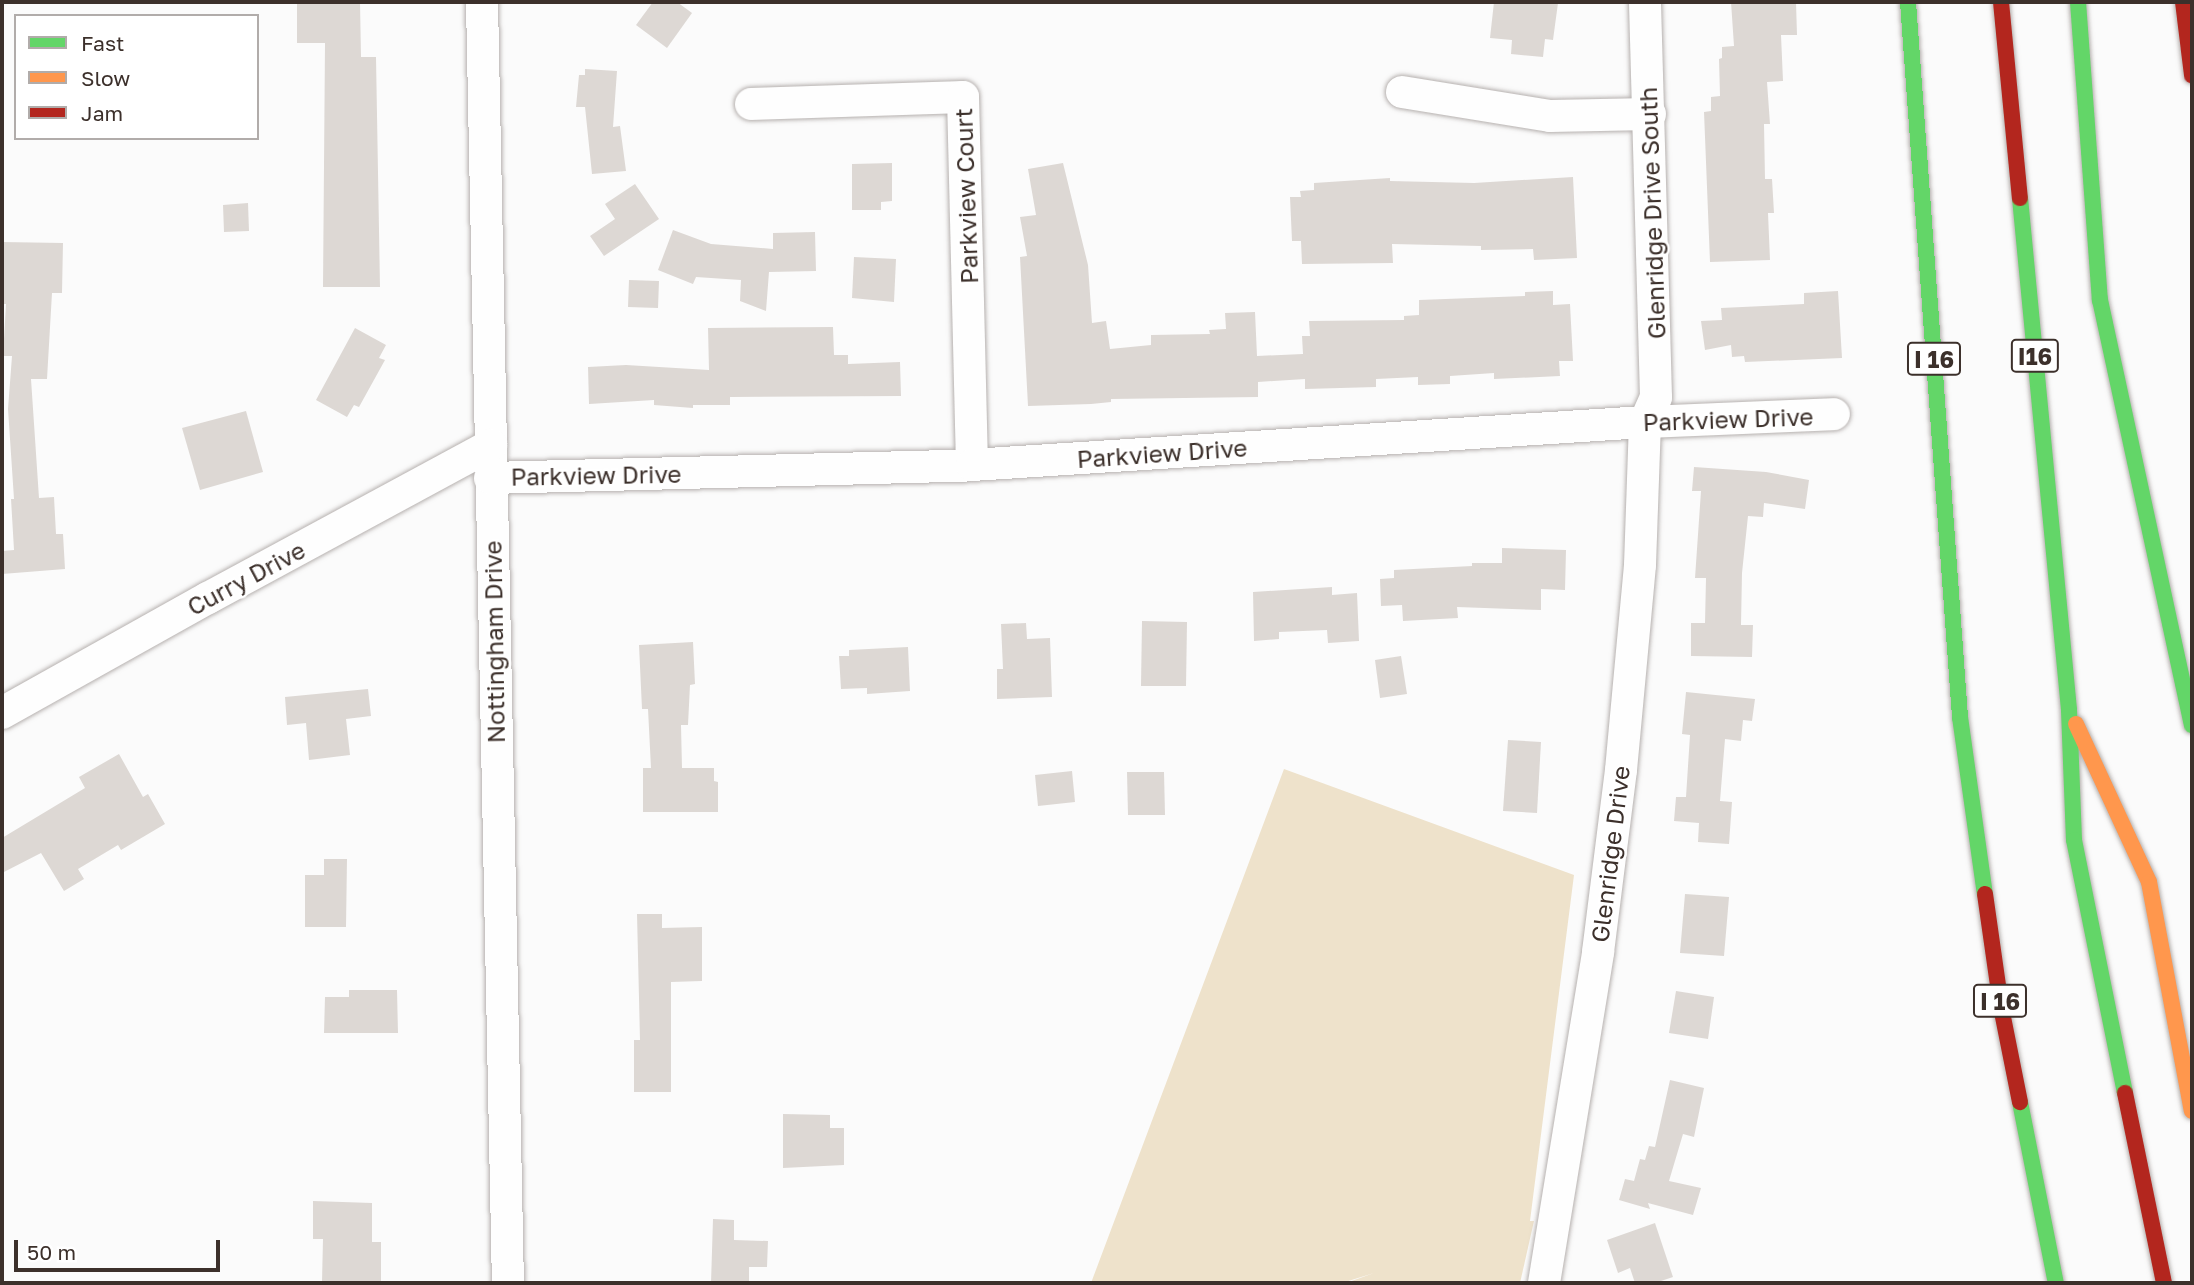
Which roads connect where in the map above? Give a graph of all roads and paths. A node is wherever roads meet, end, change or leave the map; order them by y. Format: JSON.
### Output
{"nodes":[{"id":1,"x":482,"y":2,"type":"edge"},
{"id":2,"x":1645,"y":2,"type":"edge"},
{"id":3,"x":1908,"y":2,"type":"edge"},
{"id":4,"x":2001,"y":2,"type":"edge"},
{"id":5,"x":2078,"y":2,"type":"edge"},
{"id":6,"x":2183,"y":2,"type":"edge"},
{"id":7,"x":2192,"y":75,"type":"edge"},
{"id":8,"x":1402,"y":92,"type":"dead end"},
{"id":9,"x":751,"y":104,"type":"dead end"},
{"id":10,"x":1650,"y":114,"type":"junction"},
{"id":11,"x":1833,"y":414,"type":"dead end"},
{"id":12,"x":1645,"y":422,"type":"junction"},
{"id":13,"x":492,"y":445,"type":"junction"},
{"id":14,"x":972,"y":465,"type":"junction"},
{"id":15,"x":490,"y":478,"type":"junction"},
{"id":16,"x":2069,"y":710,"type":"junction"},
{"id":17,"x":2,"y":713,"type":"edge"},
{"id":18,"x":2192,"y":725,"type":"edge"},
{"id":19,"x":2192,"y":1111,"type":"edge"},
{"id":20,"x":508,"y":1283,"type":"edge"},
{"id":21,"x":1544,"y":1283,"type":"edge"},
{"id":22,"x":2056,"y":1283,"type":"edge"},
{"id":23,"x":2164,"y":1283,"type":"edge"}],
"edges":[{"from":1,"to":13,"type":"street","name":"Nottingham Drive"},
{"from":2,"to":10,"type":"street","name":"Glenridge Drive South"},
{"from":3,"to":22,"type":"highway","number":"I 16"},
{"from":4,"to":16,"type":"highway","number":"I16"},
{"from":5,"to":18,"type":"highway"},
{"from":6,"to":7,"type":"highway"},
{"from":8,"to":10,"type":"street"},
{"from":9,"to":14,"type":"street","name":"Parkview Court"},
{"from":10,"to":12,"type":"street","name":"Glenridge Drive South"},
{"from":11,"to":12,"type":"street","name":"Parkview Drive"},
{"from":12,"to":14,"type":"street","name":"Parkview Drive"},
{"from":12,"to":21,"type":"street","name":"Glenridge Drive"},
{"from":13,"to":15,"type":"street","name":"Nottingham Drive"},
{"from":13,"to":17,"type":"street","name":"Curry Drive"},
{"from":14,"to":15,"type":"street","name":"Parkview Drive"},
{"from":15,"to":20,"type":"street","name":"Nottingham Drive"},
{"from":16,"to":19,"type":"highway","number":"I16"},
{"from":16,"to":23,"type":"highway"}]}
